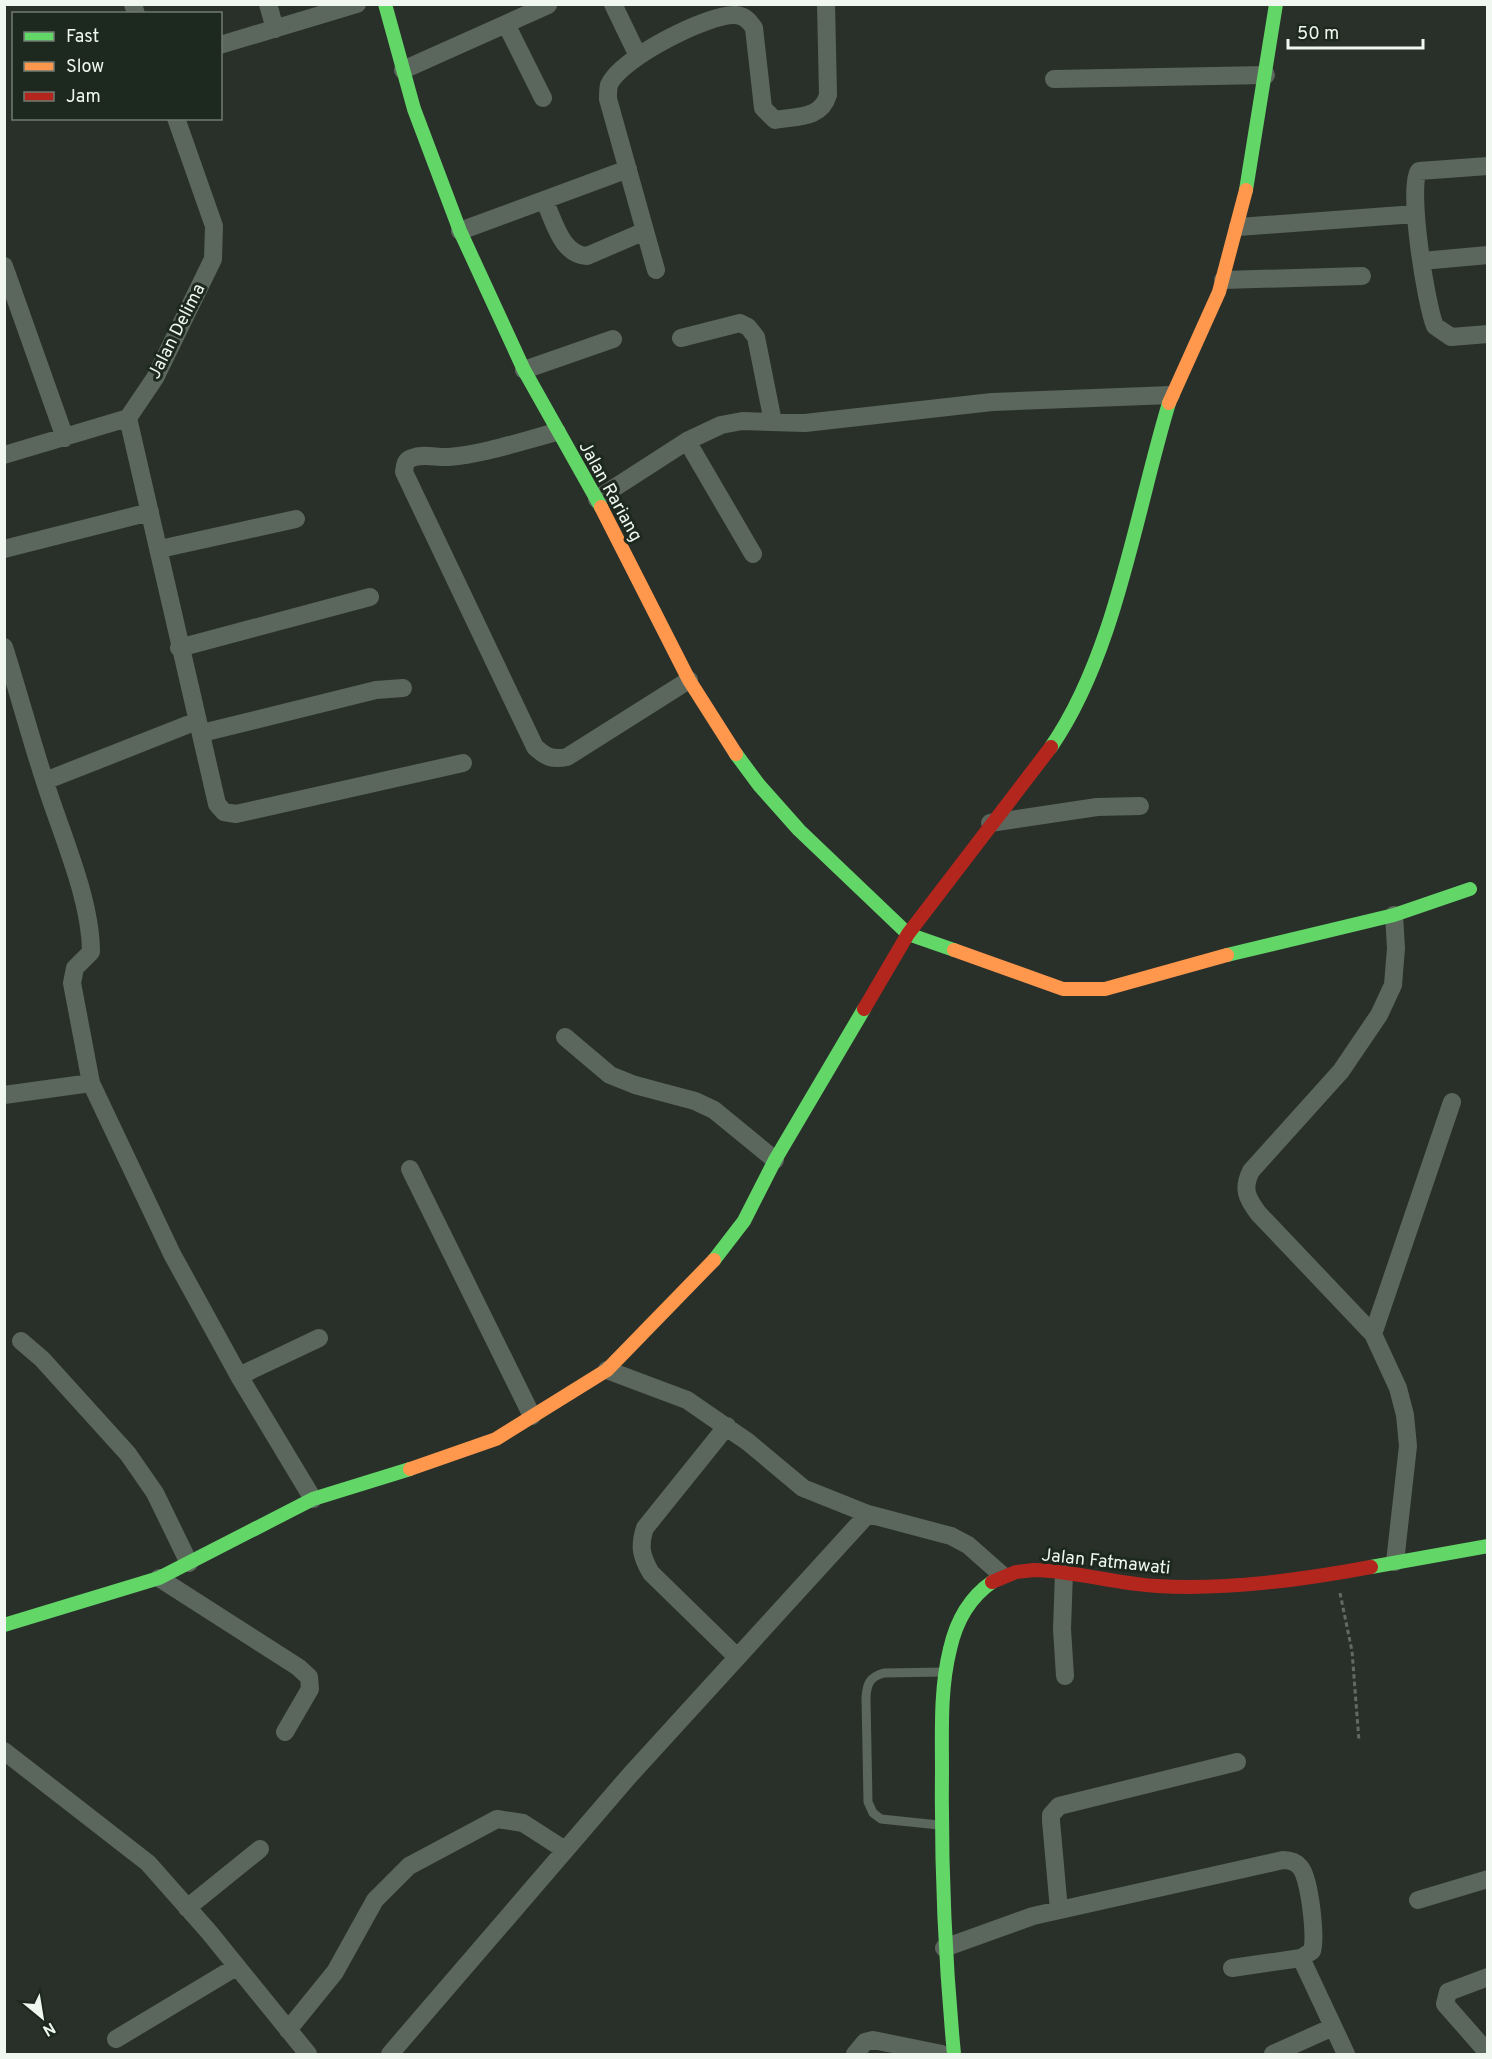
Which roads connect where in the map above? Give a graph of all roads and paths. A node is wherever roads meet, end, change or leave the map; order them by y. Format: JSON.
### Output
{"nodes":[{"id":1,"x":268,"y":4,"type":"edge"},
{"id":2,"x":357,"y":4,"type":"edge"},
{"id":3,"x":385,"y":4,"type":"edge"},
{"id":4,"x":613,"y":4,"type":"edge"},
{"id":5,"x":826,"y":4,"type":"edge"},
{"id":6,"x":1276,"y":4,"type":"edge"},
{"id":7,"x":548,"y":5,"type":"edge"},
{"id":8,"x":506,"y":24,"type":"junction"},
{"id":9,"x":275,"y":29,"type":"junction"},
{"id":10,"x":222,"y":44,"type":"edge"},
{"id":11,"x":638,"y":56,"type":"junction"},
{"id":12,"x":403,"y":70,"type":"junction"},
{"id":13,"x":1266,"y":75,"type":"junction"},
{"id":14,"x":1054,"y":79,"type":"dead end"},
{"id":15,"x":543,"y":99,"type":"dead end"},
{"id":16,"x":177,"y":120,"type":"edge"},
{"id":17,"x":1488,"y":166,"type":"edge"},
{"id":18,"x":628,"y":169,"type":"junction"},
{"id":19,"x":544,"y":200,"type":"junction"},
{"id":20,"x":1415,"y":214,"type":"junction"},
{"id":21,"x":1238,"y":227,"type":"junction"},
{"id":22,"x":460,"y":231,"type":"junction"},
{"id":23,"x":645,"y":231,"type":"junction"},
{"id":24,"x":1488,"y":255,"type":"edge"},
{"id":25,"x":1422,"y":261,"type":"junction"},
{"id":26,"x":4,"y":266,"type":"edge"},
{"id":27,"x":656,"y":270,"type":"dead end"},
{"id":28,"x":1362,"y":276,"type":"dead end"},
{"id":29,"x":1223,"y":280,"type":"junction"},
{"id":30,"x":1488,"y":334,"type":"edge"},
{"id":31,"x":681,"y":338,"type":"dead end"},
{"id":32,"x":613,"y":339,"type":"dead end"},
{"id":33,"x":524,"y":370,"type":"junction"},
{"id":34,"x":1171,"y":395,"type":"junction"},
{"id":35,"x":128,"y":418,"type":"junction"},
{"id":36,"x":773,"y":422,"type":"junction"},
{"id":37,"x":557,"y":432,"type":"junction"},
{"id":38,"x":65,"y":438,"type":"junction"},
{"id":39,"x":687,"y":441,"type":"junction"},
{"id":40,"x":4,"y":455,"type":"edge"},
{"id":41,"x":597,"y":499,"type":"junction"},
{"id":42,"x":150,"y":512,"type":"junction"},
{"id":43,"x":296,"y":519,"type":"dead end"},
{"id":44,"x":4,"y":549,"type":"edge"},
{"id":45,"x":160,"y":549,"type":"junction"},
{"id":46,"x":753,"y":554,"type":"dead end"},
{"id":47,"x":370,"y":597,"type":"dead end"},
{"id":48,"x":4,"y":647,"type":"edge"},
{"id":49,"x":179,"y":648,"type":"junction"},
{"id":50,"x":690,"y":681,"type":"junction"},
{"id":51,"x":403,"y":688,"type":"dead end"},
{"id":52,"x":199,"y":727,"type":"junction"},
{"id":53,"x":463,"y":763,"type":"dead end"},
{"id":54,"x":45,"y":782,"type":"junction"},
{"id":55,"x":1140,"y":806,"type":"dead end"},
{"id":56,"x":990,"y":823,"type":"junction"},
{"id":57,"x":1470,"y":889,"type":"dead end"},
{"id":58,"x":1394,"y":915,"type":"junction"},
{"id":59,"x":908,"y":934,"type":"junction"},
{"id":60,"x":565,"y":1037,"type":"dead end"},
{"id":61,"x":92,"y":1083,"type":"junction"},
{"id":62,"x":4,"y":1095,"type":"edge"},
{"id":63,"x":1452,"y":1102,"type":"dead end"},
{"id":64,"x":775,"y":1160,"type":"junction"},
{"id":65,"x":410,"y":1169,"type":"dead end"},
{"id":66,"x":1374,"y":1334,"type":"junction"},
{"id":67,"x":319,"y":1338,"type":"dead end"},
{"id":68,"x":21,"y":1341,"type":"dead end"},
{"id":69,"x":607,"y":1370,"type":"junction"},
{"id":70,"x":239,"y":1376,"type":"junction"},
{"id":71,"x":532,"y":1416,"type":"junction"},
{"id":72,"x":727,"y":1426,"type":"junction"},
{"id":73,"x":313,"y":1499,"type":"junction"},
{"id":74,"x":868,"y":1514,"type":"junction"},
{"id":75,"x":1488,"y":1546,"type":"edge"},
{"id":76,"x":1395,"y":1562,"type":"junction"},
{"id":77,"x":189,"y":1563,"type":"junction"},
{"id":78,"x":1064,"y":1572,"type":"junction"},
{"id":79,"x":1335,"y":1573,"type":"junction"},
{"id":80,"x":1002,"y":1575,"type":"junction"},
{"id":81,"x":159,"y":1578,"type":"junction"},
{"id":82,"x":4,"y":1625,"type":"edge"},
{"id":83,"x":737,"y":1657,"type":"junction"},
{"id":84,"x":946,"y":1672,"type":"junction"},
{"id":85,"x":1065,"y":1676,"type":"dead end"},
{"id":86,"x":285,"y":1732,"type":"dead end"},
{"id":87,"x":1359,"y":1741,"type":"dead end"},
{"id":88,"x":4,"y":1751,"type":"edge"},
{"id":89,"x":1237,"y":1762,"type":"dead end"},
{"id":90,"x":942,"y":1825,"type":"junction"},
{"id":91,"x":260,"y":1849,"type":"dead end"},
{"id":92,"x":565,"y":1850,"type":"junction"},
{"id":93,"x":1488,"y":1879,"type":"edge"},
{"id":94,"x":1418,"y":1900,"type":"dead end"},
{"id":95,"x":187,"y":1908,"type":"junction"},
{"id":96,"x":1059,"y":1910,"type":"junction"},
{"id":97,"x":944,"y":1948,"type":"junction"},
{"id":98,"x":1301,"y":1958,"type":"junction"},
{"id":99,"x":236,"y":1966,"type":"junction"},
{"id":100,"x":1232,"y":1968,"type":"dead end"},
{"id":101,"x":1488,"y":1977,"type":"edge"},
{"id":102,"x":1333,"y":2027,"type":"junction"},
{"id":103,"x":288,"y":2030,"type":"junction"},
{"id":104,"x":116,"y":2039,"type":"dead end"},
{"id":105,"x":1488,"y":2053,"type":"edge"},
{"id":106,"x":308,"y":2055,"type":"edge"},
{"id":107,"x":390,"y":2055,"type":"edge"},
{"id":108,"x":855,"y":2055,"type":"edge"},
{"id":109,"x":942,"y":2055,"type":"edge"},
{"id":110,"x":954,"y":2055,"type":"edge"},
{"id":111,"x":1273,"y":2055,"type":"edge"},
{"id":112,"x":1346,"y":2055,"type":"edge"}],
"edges":[{"from":1,"to":9,"type":"street"},
{"from":2,"to":9,"type":"street"},
{"from":3,"to":12,"type":"street","name":"Jalan Rariang"},
{"from":4,"to":11,"type":"street"},
{"from":5,"to":11,"type":"street"},
{"from":6,"to":13,"type":"street"},
{"from":7,"to":8,"type":"street"},
{"from":8,"to":12,"type":"street"},
{"from":8,"to":15,"type":"street"},
{"from":9,"to":10,"type":"street"},
{"from":11,"to":18,"type":"street"},
{"from":12,"to":22,"type":"street","name":"Jalan Rariang"},
{"from":13,"to":14,"type":"street"},
{"from":13,"to":21,"type":"street"},
{"from":16,"to":35,"type":"street","name":"Jalan Delima"},
{"from":17,"to":20,"type":"street"},
{"from":18,"to":19,"type":"street"},
{"from":18,"to":23,"type":"street"},
{"from":19,"to":22,"type":"street"},
{"from":19,"to":23,"type":"street"},
{"from":20,"to":21,"type":"street"},
{"from":20,"to":25,"type":"street"},
{"from":21,"to":29,"type":"street"},
{"from":22,"to":33,"type":"street","name":"Jalan Rariang"},
{"from":23,"to":27,"type":"street"},
{"from":24,"to":25,"type":"street"},
{"from":25,"to":30,"type":"street"},
{"from":26,"to":38,"type":"street"},
{"from":28,"to":29,"type":"street"},
{"from":29,"to":34,"type":"street"},
{"from":31,"to":36,"type":"street"},
{"from":32,"to":33,"type":"street"},
{"from":33,"to":37,"type":"street","name":"Jalan Rariang"},
{"from":34,"to":36,"type":"street"},
{"from":34,"to":56,"type":"street"},
{"from":35,"to":38,"type":"street"},
{"from":35,"to":42,"type":"street"},
{"from":36,"to":39,"type":"street"},
{"from":37,"to":41,"type":"street","name":"Jalan Rariang"},
{"from":37,"to":50,"type":"street"},
{"from":38,"to":40,"type":"street"},
{"from":39,"to":41,"type":"street"},
{"from":39,"to":46,"type":"street"},
{"from":41,"to":50,"type":"street","name":"Jalan Rariang"},
{"from":42,"to":44,"type":"street"},
{"from":42,"to":45,"type":"street"},
{"from":43,"to":45,"type":"street"},
{"from":45,"to":49,"type":"street"},
{"from":47,"to":49,"type":"street"},
{"from":48,"to":54,"type":"street"},
{"from":49,"to":52,"type":"street"},
{"from":50,"to":59,"type":"street","name":"Jalan Rariang"},
{"from":51,"to":52,"type":"street"},
{"from":52,"to":53,"type":"street"},
{"from":52,"to":54,"type":"street"},
{"from":54,"to":61,"type":"street"},
{"from":55,"to":56,"type":"street"},
{"from":56,"to":59,"type":"street"},
{"from":57,"to":58,"type":"street"},
{"from":58,"to":59,"type":"street"},
{"from":58,"to":66,"type":"street"},
{"from":59,"to":64,"type":"street"},
{"from":60,"to":64,"type":"street"},
{"from":61,"to":62,"type":"street"},
{"from":61,"to":70,"type":"street"},
{"from":63,"to":66,"type":"street"},
{"from":64,"to":69,"type":"street"},
{"from":65,"to":71,"type":"street"},
{"from":66,"to":76,"type":"street"},
{"from":67,"to":70,"type":"street"},
{"from":68,"to":77,"type":"street"},
{"from":69,"to":71,"type":"street"},
{"from":69,"to":72,"type":"street"},
{"from":70,"to":73,"type":"street"},
{"from":71,"to":73,"type":"street"},
{"from":72,"to":74,"type":"street"},
{"from":72,"to":83,"type":"street"},
{"from":73,"to":77,"type":"street"},
{"from":74,"to":80,"type":"street"},
{"from":74,"to":83,"type":"street"},
{"from":75,"to":76,"type":"street","name":"Jalan Fatmawati"},
{"from":76,"to":79,"type":"street","name":"Jalan Fatmawati"},
{"from":77,"to":81,"type":"street"},
{"from":78,"to":79,"type":"street","name":"Jalan Fatmawati"},
{"from":78,"to":80,"type":"street","name":"Jalan Fatmawati"},
{"from":78,"to":85,"type":"street"},
{"from":79,"to":87,"type":"path"},
{"from":80,"to":84,"type":"street"},
{"from":81,"to":82,"type":"street"},
{"from":81,"to":86,"type":"street"},
{"from":83,"to":92,"type":"street"},
{"from":84,"to":90,"type":"street"},
{"from":84,"to":90,"type":"lane"},
{"from":88,"to":95,"type":"street"},
{"from":89,"to":96,"type":"street"},
{"from":90,"to":97,"type":"street"},
{"from":91,"to":95,"type":"street"},
{"from":92,"to":103,"type":"street"},
{"from":92,"to":107,"type":"street"},
{"from":93,"to":94,"type":"street"},
{"from":95,"to":99,"type":"street"},
{"from":96,"to":97,"type":"street"},
{"from":96,"to":98,"type":"street"},
{"from":97,"to":110,"type":"street"},
{"from":98,"to":100,"type":"street"},
{"from":98,"to":102,"type":"street"},
{"from":99,"to":103,"type":"street"},
{"from":99,"to":104,"type":"street"},
{"from":101,"to":105,"type":"street"},
{"from":102,"to":111,"type":"street"},
{"from":102,"to":112,"type":"street"},
{"from":103,"to":106,"type":"street"},
{"from":108,"to":109,"type":"street"}]}
